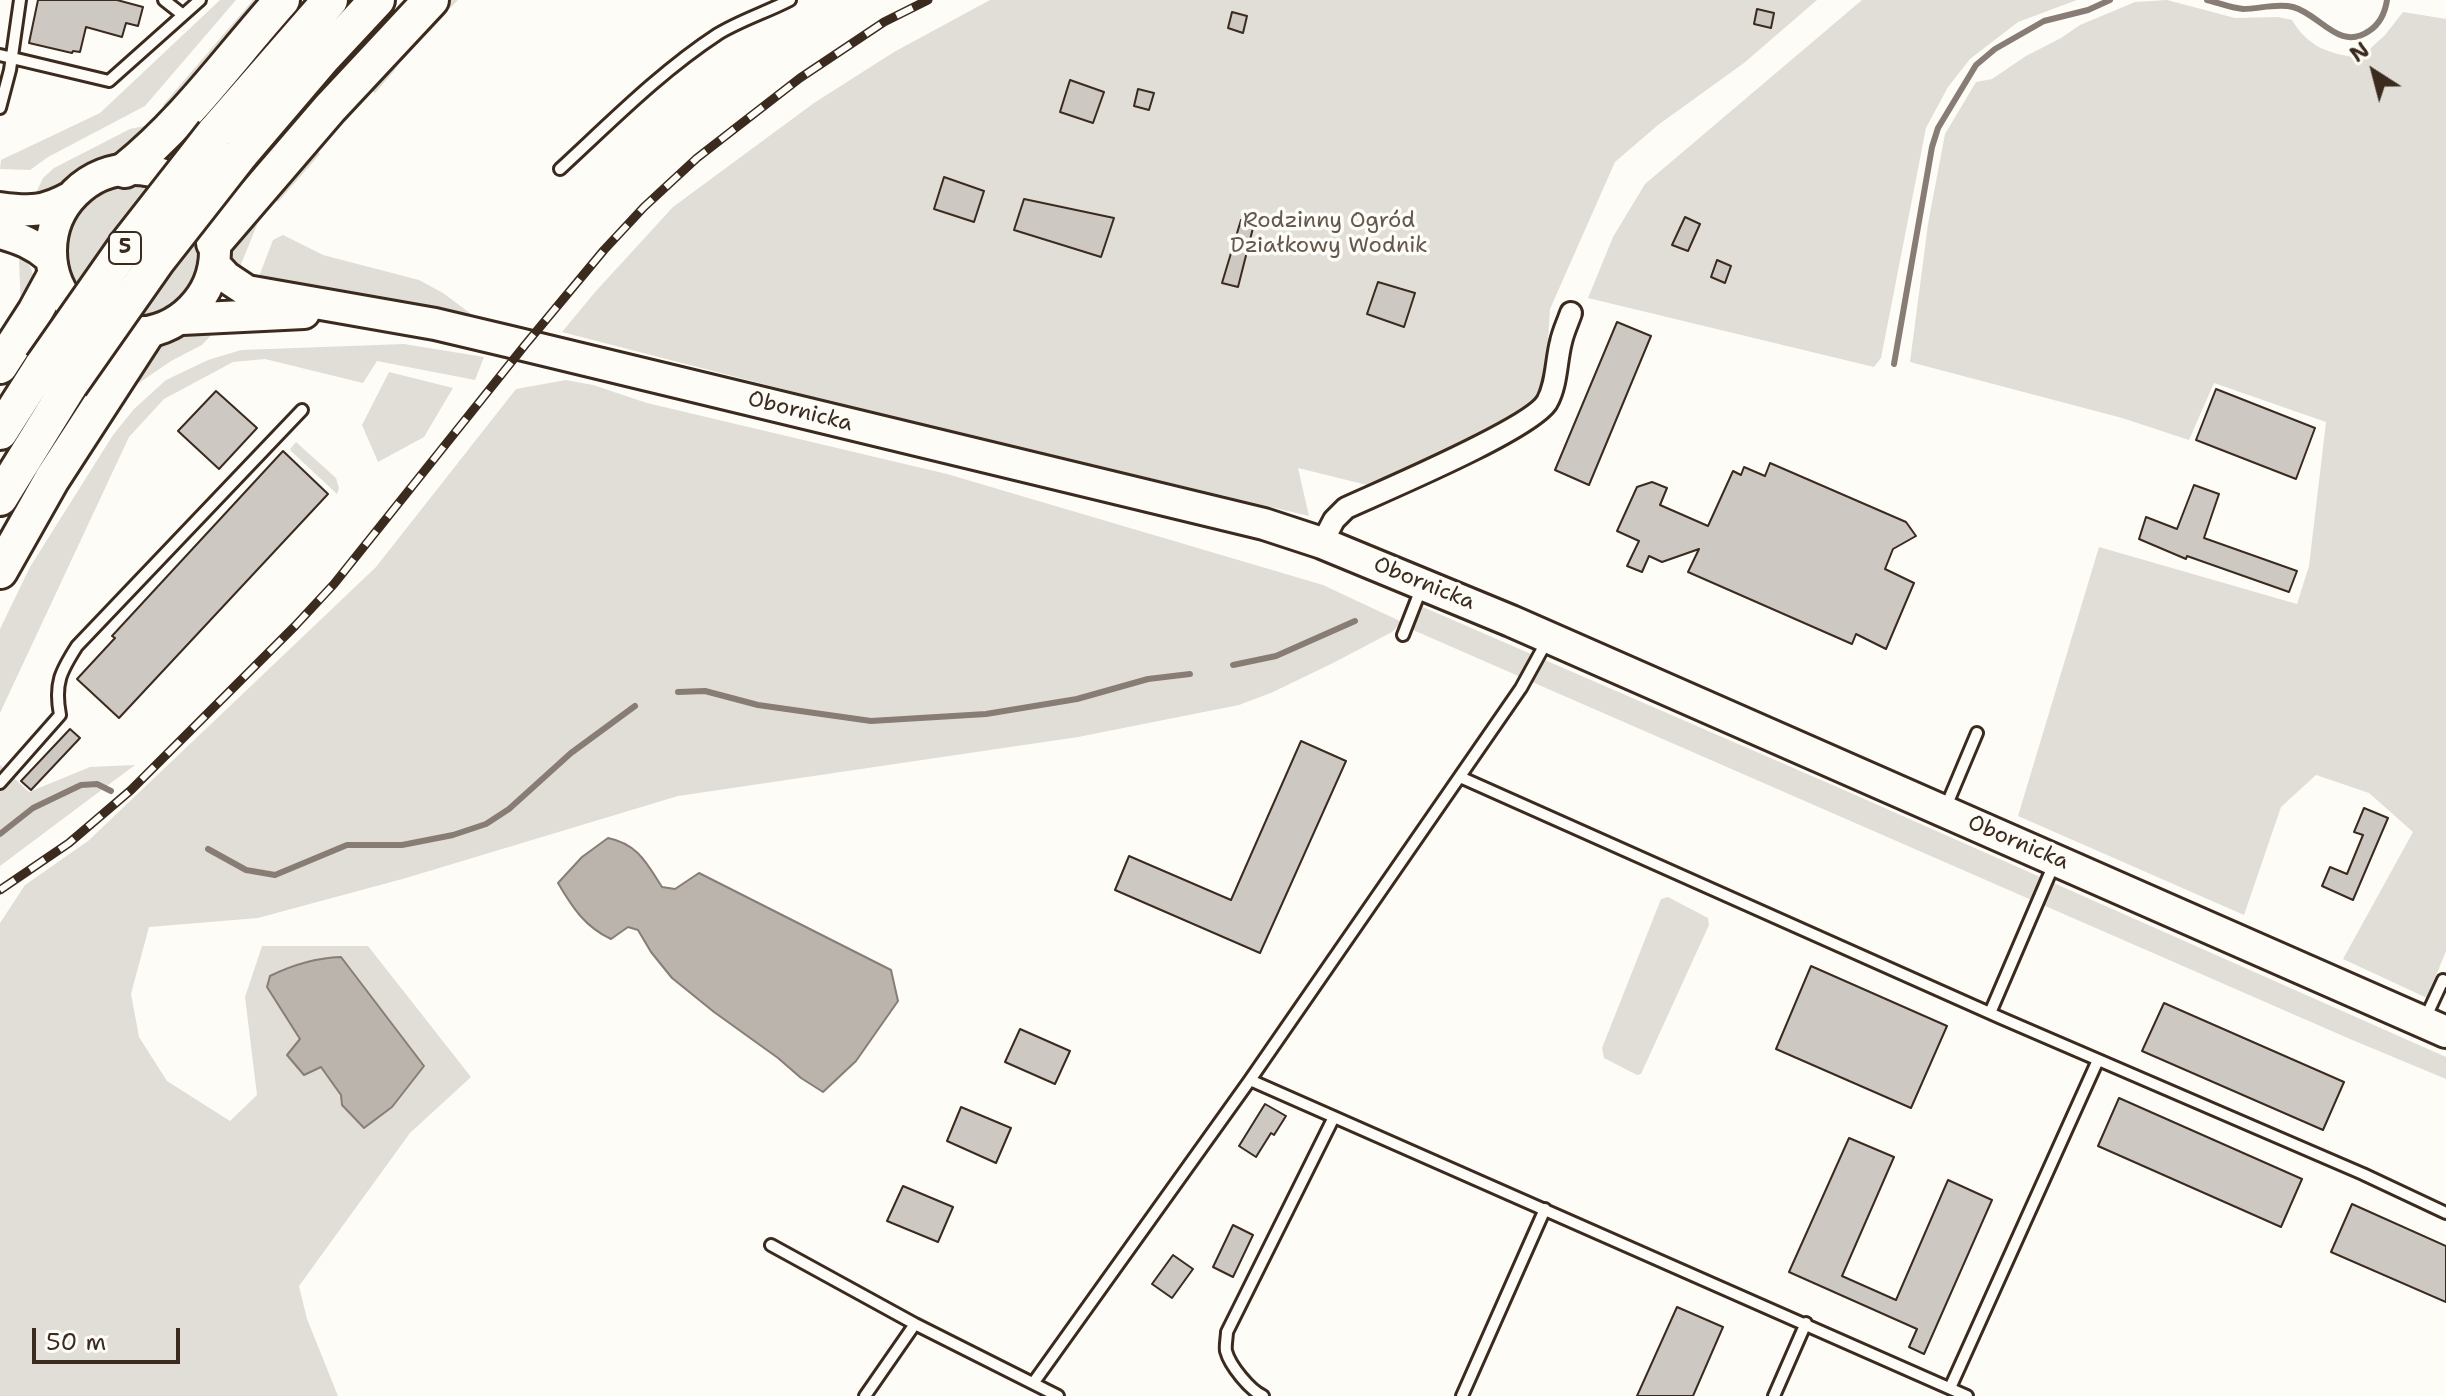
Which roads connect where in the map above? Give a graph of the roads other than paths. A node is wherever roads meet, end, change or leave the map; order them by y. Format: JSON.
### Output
{"nodes":[{"id":1,"x":20,"y":0,"type":"edge"},
{"id":2,"x":164,"y":0,"type":"edge"},
{"id":3,"x":200,"y":0,"type":"edge"},
{"id":4,"x":282,"y":0,"type":"edge"},
{"id":5,"x":330,"y":0,"type":"edge"},
{"id":6,"x":377,"y":0,"type":"edge"},
{"id":7,"x":431,"y":0,"type":"edge"},
{"id":8,"x":790,"y":0,"type":"edge"},
{"id":9,"x":183,"y":15,"type":"junction"},
{"id":10,"x":5,"y":56,"type":"edge"},
{"id":11,"x":0,"y":108,"type":"edge"},
{"id":12,"x":560,"y":169,"type":"dead end"},
{"id":13,"x":125,"y":170,"type":"junction"},
{"id":14,"x":71,"y":197,"type":"junction"},
{"id":15,"x":0,"y":208,"type":"edge"},
{"id":16,"x":0,"y":233,"type":"edge"},
{"id":17,"x":214,"y":253,"type":"junction"},
{"id":18,"x":51,"y":268,"type":"junction"},
{"id":19,"x":344,"y":310,"type":"junction"},
{"id":20,"x":1571,"y":313,"type":"dead end"},
{"id":21,"x":182,"y":319,"type":"junction"},
{"id":22,"x":146,"y":334,"type":"junction"},
{"id":23,"x":0,"y":366,"type":"edge"},
{"id":24,"x":302,"y":410,"type":"dead end"},
{"id":25,"x":0,"y":432,"type":"edge"},
{"id":26,"x":0,"y":498,"type":"edge"},
{"id":27,"x":1322,"y":543,"type":"junction"},
{"id":28,"x":0,"y":571,"type":"edge"},
{"id":29,"x":1422,"y":583,"type":"junction"},
{"id":30,"x":1403,"y":635,"type":"dead end"},
{"id":31,"x":1549,"y":637,"type":"junction"},
{"id":32,"x":1977,"y":733,"type":"dead end"},
{"id":33,"x":1460,"y":777,"type":"junction"},
{"id":34,"x":0,"y":783,"type":"edge"},
{"id":35,"x":1944,"y":811,"type":"junction"},
{"id":36,"x":2056,"y":860,"type":"junction"},
{"id":37,"x":2446,"y":982,"type":"edge"},
{"id":38,"x":1990,"y":1013,"type":"junction"},
{"id":39,"x":2435,"y":1027,"type":"edge"},
{"id":40,"x":2098,"y":1060,"type":"junction"},
{"id":41,"x":1250,"y":1080,"type":"junction"},
{"id":42,"x":1334,"y":1117,"type":"junction"},
{"id":43,"x":1545,"y":1209,"type":"junction"},
{"id":44,"x":2446,"y":1213,"type":"edge"},
{"id":45,"x":771,"y":1245,"type":"dead end"},
{"id":46,"x":1806,"y":1323,"type":"junction"},
{"id":47,"x":915,"y":1324,"type":"junction"},
{"id":48,"x":1034,"y":1382,"type":"junction"},
{"id":49,"x":1950,"y":1388,"type":"junction"},
{"id":50,"x":865,"y":1396,"type":"edge"},
{"id":51,"x":1058,"y":1396,"type":"edge"},
{"id":52,"x":1263,"y":1396,"type":"edge"},
{"id":53,"x":1462,"y":1396,"type":"edge"},
{"id":54,"x":1774,"y":1396,"type":"edge"},
{"id":55,"x":1967,"y":1396,"type":"edge"}],
"edges":[{"from":1,"to":10,"type":"lane"},
{"from":2,"to":9,"type":"lane"},
{"from":3,"to":9,"type":"lane"},
{"from":4,"to":13,"type":"main road"},
{"from":5,"to":25,"type":"main road","number":"5","bridge":true},
{"from":6,"to":26,"type":"main road","number":"5","bridge":true},
{"from":7,"to":17,"type":"main road"},
{"from":8,"to":12,"type":"lane"},
{"from":9,"to":10,"type":"lane"},
{"from":10,"to":11,"type":"lane"},
{"from":13,"to":14,"type":"main road"},
{"from":13,"to":17,"type":"main road"},
{"from":14,"to":15,"type":"main road"},
{"from":14,"to":18,"type":"main road"},
{"from":16,"to":18,"type":"main road"},
{"from":17,"to":19,"type":"main road","name":"Obornicka"},
{"from":17,"to":21,"type":"main road"},
{"from":18,"to":22,"type":"main road"},
{"from":18,"to":23,"type":"main road"},
{"from":19,"to":21,"type":"main road","name":"Obornicka"},
{"from":19,"to":27,"type":"main road","name":"Obornicka"},
{"from":20,"to":27,"type":"street"},
{"from":21,"to":22,"type":"main road"},
{"from":22,"to":28,"type":"main road"},
{"from":24,"to":34,"type":"lane"},
{"from":27,"to":29,"type":"main road","name":"Obornicka"},
{"from":29,"to":30,"type":"lane"},
{"from":29,"to":31,"type":"main road","name":"Obornicka"},
{"from":31,"to":33,"type":"lane"},
{"from":31,"to":35,"type":"main road","name":"Obornicka"},
{"from":32,"to":35,"type":"lane"},
{"from":33,"to":38,"type":"lane"},
{"from":33,"to":41,"type":"lane"},
{"from":35,"to":36,"type":"main road","name":"Obornicka"},
{"from":36,"to":38,"type":"lane"},
{"from":36,"to":39,"type":"main road","name":"Obornicka"},
{"from":37,"to":39,"type":"lane"},
{"from":38,"to":40,"type":"lane"},
{"from":40,"to":44,"type":"lane"},
{"from":40,"to":49,"type":"lane"},
{"from":41,"to":42,"type":"lane"},
{"from":41,"to":48,"type":"lane"},
{"from":42,"to":43,"type":"lane"},
{"from":42,"to":52,"type":"lane"},
{"from":43,"to":46,"type":"lane"},
{"from":43,"to":53,"type":"lane"},
{"from":45,"to":47,"type":"lane"},
{"from":46,"to":49,"type":"lane"},
{"from":46,"to":54,"type":"lane"},
{"from":47,"to":48,"type":"lane"},
{"from":47,"to":50,"type":"lane"},
{"from":48,"to":51,"type":"lane"},
{"from":49,"to":55,"type":"lane"}]}
